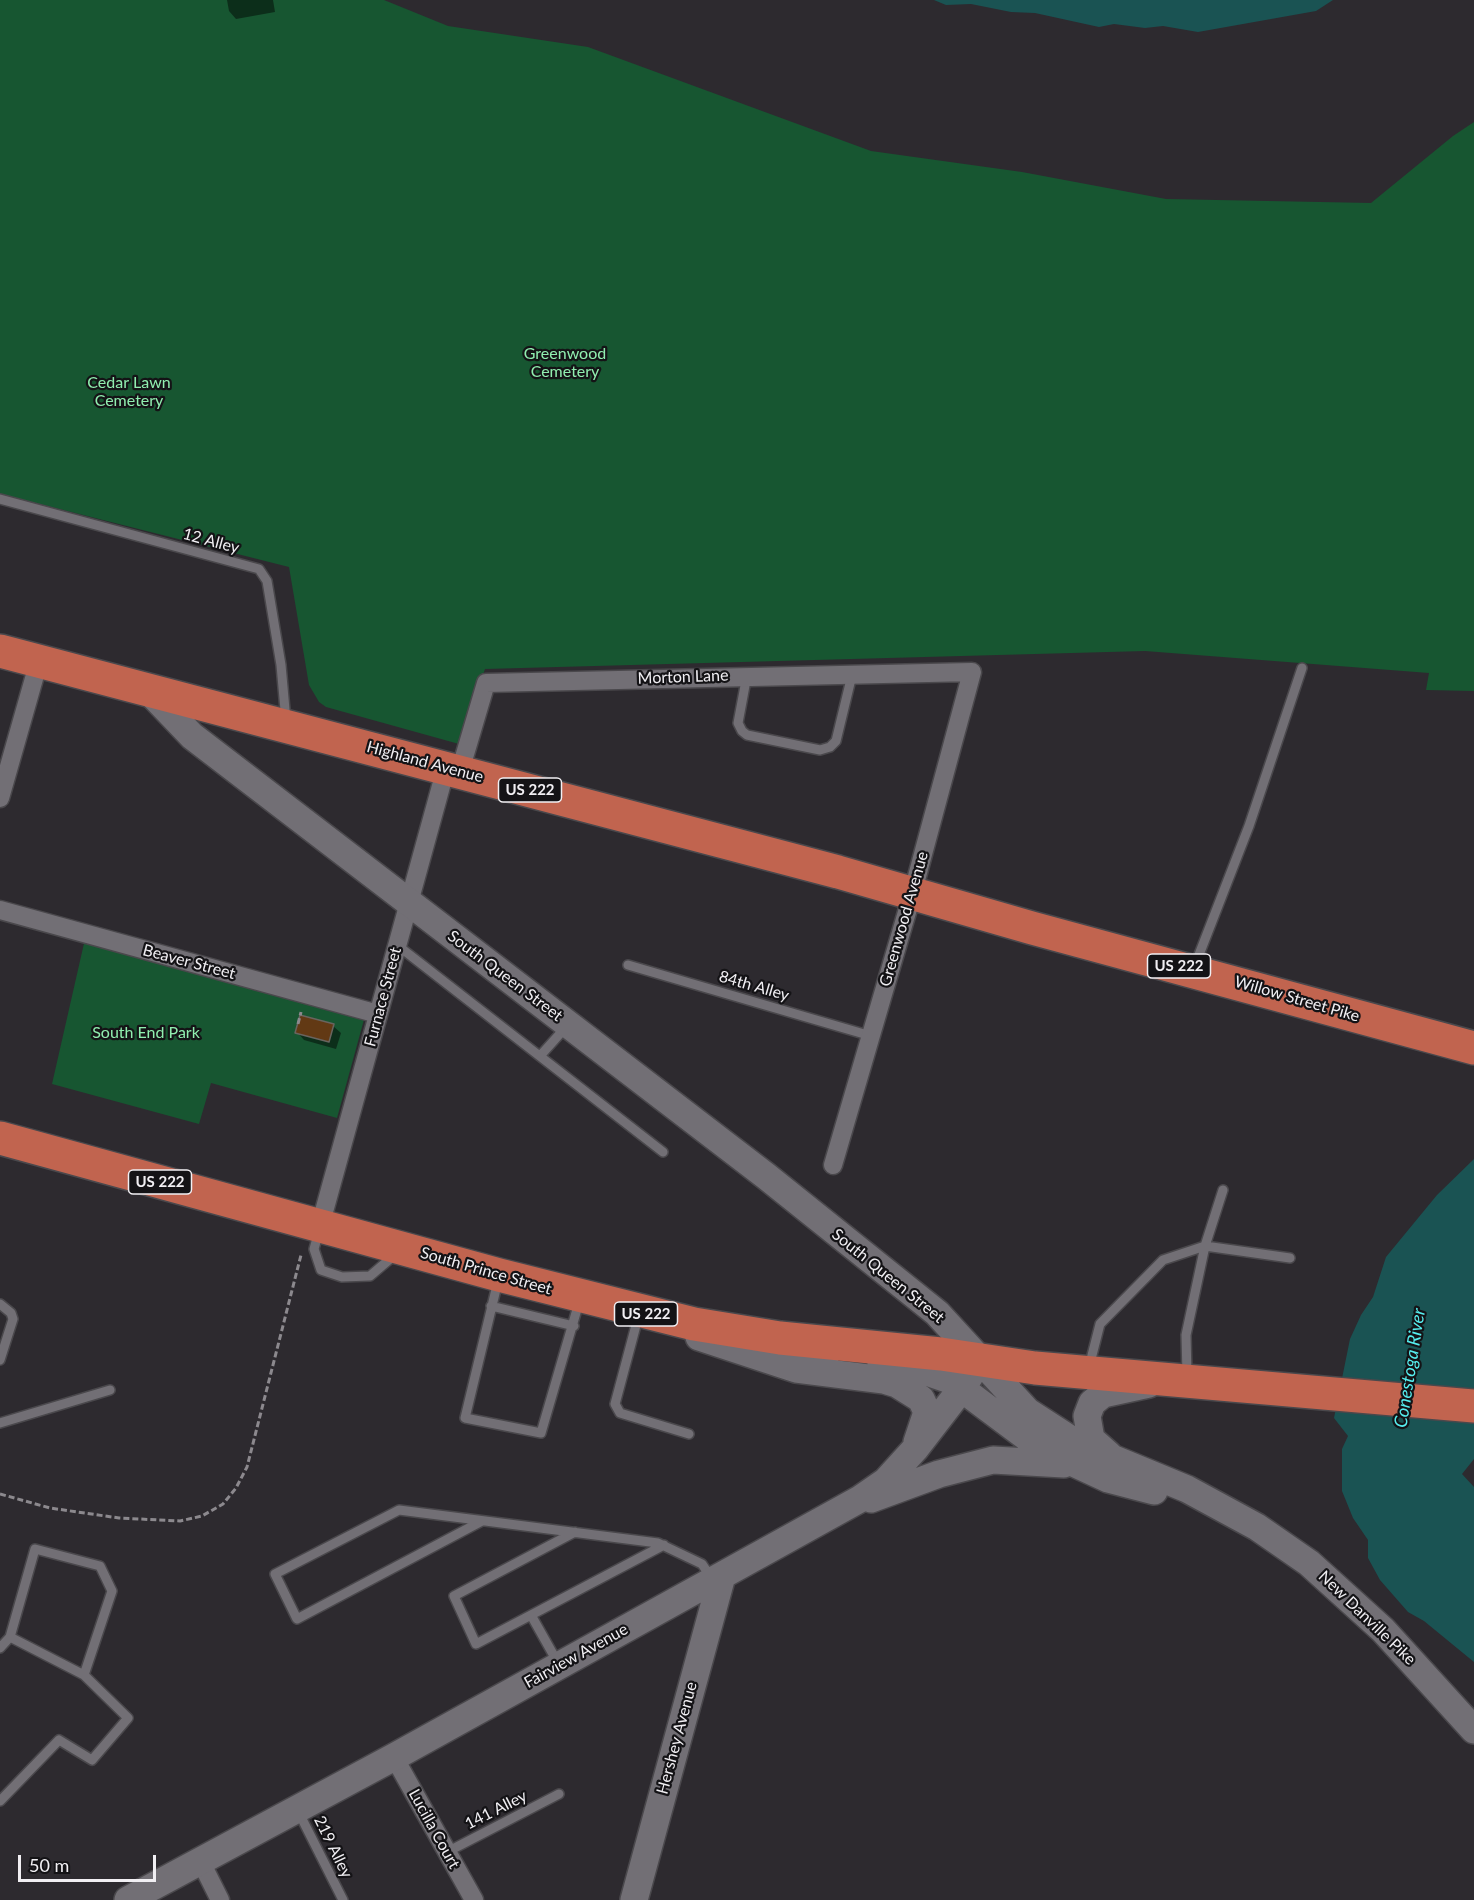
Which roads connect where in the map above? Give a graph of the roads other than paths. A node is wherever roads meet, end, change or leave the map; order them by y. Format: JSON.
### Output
{"nodes":[{"id":1,"x":0,"y":499,"type":"edge"},
{"id":2,"x":0,"y":651,"type":"edge"},
{"id":3,"x":39,"y":661,"type":"junction"},
{"id":4,"x":1302,"y":668,"type":"dead end"},
{"id":5,"x":972,"y":672,"type":"joint"},
{"id":6,"x":747,"y":675,"type":"junction"},
{"id":7,"x":852,"y":675,"type":"junction"},
{"id":8,"x":147,"y":689,"type":"junction"},
{"id":9,"x":287,"y":726,"type":"junction"},
{"id":10,"x":453,"y":770,"type":"junction"},
{"id":11,"x":0,"y":798,"type":"edge"},
{"id":12,"x":912,"y":895,"type":"junction"},
{"id":13,"x":408,"y":902,"type":"junction"},
{"id":14,"x":0,"y":910,"type":"edge"},
{"id":15,"x":397,"y":945,"type":"junction"},
{"id":16,"x":628,"y":965,"type":"dead end"},
{"id":17,"x":1192,"y":970,"type":"junction"},
{"id":18,"x":378,"y":1014,"type":"junction"},
{"id":19,"x":568,"y":1025,"type":"junction"},
{"id":20,"x":871,"y":1036,"type":"junction"},
{"id":21,"x":1460,"y":1044,"type":"edge"},
{"id":22,"x":540,"y":1056,"type":"junction"},
{"id":23,"x":0,"y":1138,"type":"edge"},
{"id":24,"x":663,"y":1152,"type":"dead end"},
{"id":25,"x":833,"y":1165,"type":"dead end"},
{"id":26,"x":1223,"y":1190,"type":"dead end"},
{"id":27,"x":320,"y":1226,"type":"junction"},
{"id":28,"x":1205,"y":1246,"type":"junction"},
{"id":29,"x":402,"y":1247,"type":"junction"},
{"id":30,"x":1290,"y":1257,"type":"dead end"},
{"id":31,"x":495,"y":1291,"type":"junction"},
{"id":32,"x":0,"y":1304,"type":"edge"},
{"id":33,"x":577,"y":1312,"type":"junction"},
{"id":34,"x":639,"y":1312,"type":"junction"},
{"id":35,"x":757,"y":1354,"type":"junction"},
{"id":36,"x":0,"y":1360,"type":"edge"},
{"id":37,"x":980,"y":1360,"type":"junction"},
{"id":38,"x":1088,"y":1372,"type":"junction"},
{"id":39,"x":1187,"y":1380,"type":"junction"},
{"id":40,"x":963,"y":1388,"type":"junction"},
{"id":41,"x":110,"y":1389,"type":"dead end"},
{"id":42,"x":1474,"y":1406,"type":"edge"},
{"id":43,"x":0,"y":1423,"type":"edge"},
{"id":44,"x":688,"y":1434,"type":"dead end"},
{"id":45,"x":915,"y":1449,"type":"junction"},
{"id":46,"x":1115,"y":1460,"type":"junction"},
{"id":47,"x":1074,"y":1465,"type":"junction"},
{"id":48,"x":1215,"y":1506,"type":"junction"},
{"id":49,"x":845,"y":1508,"type":"junction"},
{"id":50,"x":482,"y":1521,"type":"junction"},
{"id":51,"x":575,"y":1532,"type":"junction"},
{"id":52,"x":664,"y":1545,"type":"junction"},
{"id":53,"x":718,"y":1579,"type":"junction"},
{"id":54,"x":531,"y":1615,"type":"junction"},
{"id":55,"x":10,"y":1637,"type":"junction"},
{"id":56,"x":0,"y":1648,"type":"edge"},
{"id":57,"x":559,"y":1665,"type":"junction"},
{"id":58,"x":84,"y":1675,"type":"junction"},
{"id":59,"x":1474,"y":1730,"type":"edge"},
{"id":60,"x":394,"y":1757,"type":"junction"},
{"id":61,"x":559,"y":1794,"type":"dead end"},
{"id":62,"x":0,"y":1801,"type":"edge"},
{"id":63,"x":297,"y":1808,"type":"junction"},
{"id":64,"x":447,"y":1852,"type":"junction"},
{"id":65,"x":200,"y":1860,"type":"junction"},
{"id":66,"x":128,"y":1900,"type":"edge"},
{"id":67,"x":220,"y":1900,"type":"edge"},
{"id":68,"x":343,"y":1900,"type":"edge"},
{"id":69,"x":474,"y":1900,"type":"edge"},
{"id":70,"x":634,"y":1900,"type":"edge"}],
"edges":[{"from":1,"to":9,"type":"lane","name":"12 Alley"},
{"from":2,"to":3,"type":"highway","number":"US 222"},
{"from":3,"to":8,"type":"highway","number":"US 222"},
{"from":3,"to":11,"type":"street"},
{"from":4,"to":17,"type":"lane"},
{"from":5,"to":7,"type":"street","name":"Morton Lane"},
{"from":5,"to":12,"type":"street","name":"Greenwood Avenue"},
{"from":6,"to":7,"type":"street","name":"Morton Lane"},
{"from":6,"to":7,"type":"lane"},
{"from":6,"to":10,"type":"street","name":"Morton Lane"},
{"from":8,"to":9,"type":"highway","name":"Highland Avenue","number":"US 222"},
{"from":8,"to":13,"type":"main road","name":"South Queen Street"},
{"from":9,"to":10,"type":"highway","name":"Highland Avenue","number":"US 222"},
{"from":10,"to":12,"type":"highway","name":"Highland Avenue","number":"US 222"},
{"from":10,"to":13,"type":"street","name":"Furnace Street"},
{"from":12,"to":17,"type":"highway","name":"Willow Street Pike","number":"US 222"},
{"from":12,"to":20,"type":"street","name":"Greenwood Avenue"},
{"from":13,"to":15,"type":"street","name":"Furnace Street"},
{"from":13,"to":19,"type":"main road","name":"South Queen Street"},
{"from":14,"to":18,"type":"street","name":"Beaver Street"},
{"from":15,"to":18,"type":"street","name":"Furnace Street"},
{"from":15,"to":22,"type":"lane"},
{"from":16,"to":20,"type":"lane","name":"84th Alley"},
{"from":17,"to":21,"type":"highway","name":"Willow Street Pike","number":"US 222"},
{"from":18,"to":27,"type":"street","name":"Furnace Street"},
{"from":19,"to":22,"type":"lane"},
{"from":19,"to":37,"type":"main road","name":"South Queen Street"},
{"from":20,"to":25,"type":"street","name":"Greenwood Avenue"},
{"from":22,"to":24,"type":"lane"},
{"from":23,"to":27,"type":"highway","name":"South Prince Street","number":"US 222"},
{"from":26,"to":28,"type":"lane"},
{"from":27,"to":29,"type":"highway","name":"South Prince Street","number":"US 222"},
{"from":27,"to":29,"type":"lane"},
{"from":28,"to":30,"type":"lane"},
{"from":28,"to":38,"type":"lane"},
{"from":28,"to":39,"type":"lane"},
{"from":29,"to":31,"type":"highway","name":"South Prince Street","number":"US 222"},
{"from":31,"to":33,"type":"highway","name":"South Prince Street","number":"US 222"},
{"from":31,"to":33,"type":"lane"},
{"from":32,"to":36,"type":"lane"},
{"from":33,"to":34,"type":"highway","name":"South Prince Street","number":"US 222"},
{"from":34,"to":35,"type":"main road"},
{"from":34,"to":37,"type":"highway","name":"South Prince Street","number":"US 222"},
{"from":34,"to":44,"type":"lane"},
{"from":35,"to":40,"type":"main road","name":"New Danville Pike"},
{"from":35,"to":45,"type":"main road"},
{"from":37,"to":38,"type":"highway","number":"US 222"},
{"from":37,"to":40,"type":"main road","name":"Fairview Avenue"},
{"from":37,"to":46,"type":"main road","name":"New Danville Pike"},
{"from":38,"to":39,"type":"highway","number":"US 222"},
{"from":39,"to":42,"type":"highway","number":"US 222"},
{"from":39,"to":46,"type":"main road"},
{"from":40,"to":45,"type":"main road","name":"Fairview Avenue"},
{"from":40,"to":47,"type":"main road","name":"New Danville Pike"},
{"from":41,"to":43,"type":"lane"},
{"from":45,"to":49,"type":"main road","name":"Fairview Avenue"},
{"from":46,"to":48,"type":"main road","name":"New Danville Pike"},
{"from":47,"to":48,"type":"main road","name":"New Danville Pike"},
{"from":47,"to":49,"type":"main road"},
{"from":48,"to":59,"type":"main road","name":"New Danville Pike"},
{"from":49,"to":53,"type":"main road","name":"Fairview Avenue"},
{"from":50,"to":50,"type":"lane"},
{"from":50,"to":51,"type":"lane"},
{"from":51,"to":52,"type":"lane"},
{"from":51,"to":54,"type":"lane"},
{"from":52,"to":53,"type":"lane"},
{"from":52,"to":54,"type":"lane"},
{"from":53,"to":57,"type":"main road","name":"Fairview Avenue"},
{"from":53,"to":70,"type":"main road","name":"Hershey Avenue"},
{"from":54,"to":57,"type":"lane"},
{"from":55,"to":56,"type":"lane"},
{"from":55,"to":58,"type":"lane"},
{"from":55,"to":58,"type":"lane"},
{"from":57,"to":60,"type":"main road","name":"Fairview Avenue"},
{"from":58,"to":62,"type":"lane"},
{"from":60,"to":63,"type":"main road","name":"Fairview Avenue"},
{"from":60,"to":64,"type":"street","name":"Lucilla Court"},
{"from":61,"to":64,"type":"lane","name":"141 Alley"},
{"from":63,"to":65,"type":"main road","name":"Fairview Avenue"},
{"from":63,"to":68,"type":"lane","name":"219 Alley"},
{"from":64,"to":69,"type":"street","name":"Lucilla Court"},
{"from":65,"to":66,"type":"main road","name":"Fairview Avenue"},
{"from":65,"to":67,"type":"street"}]}
